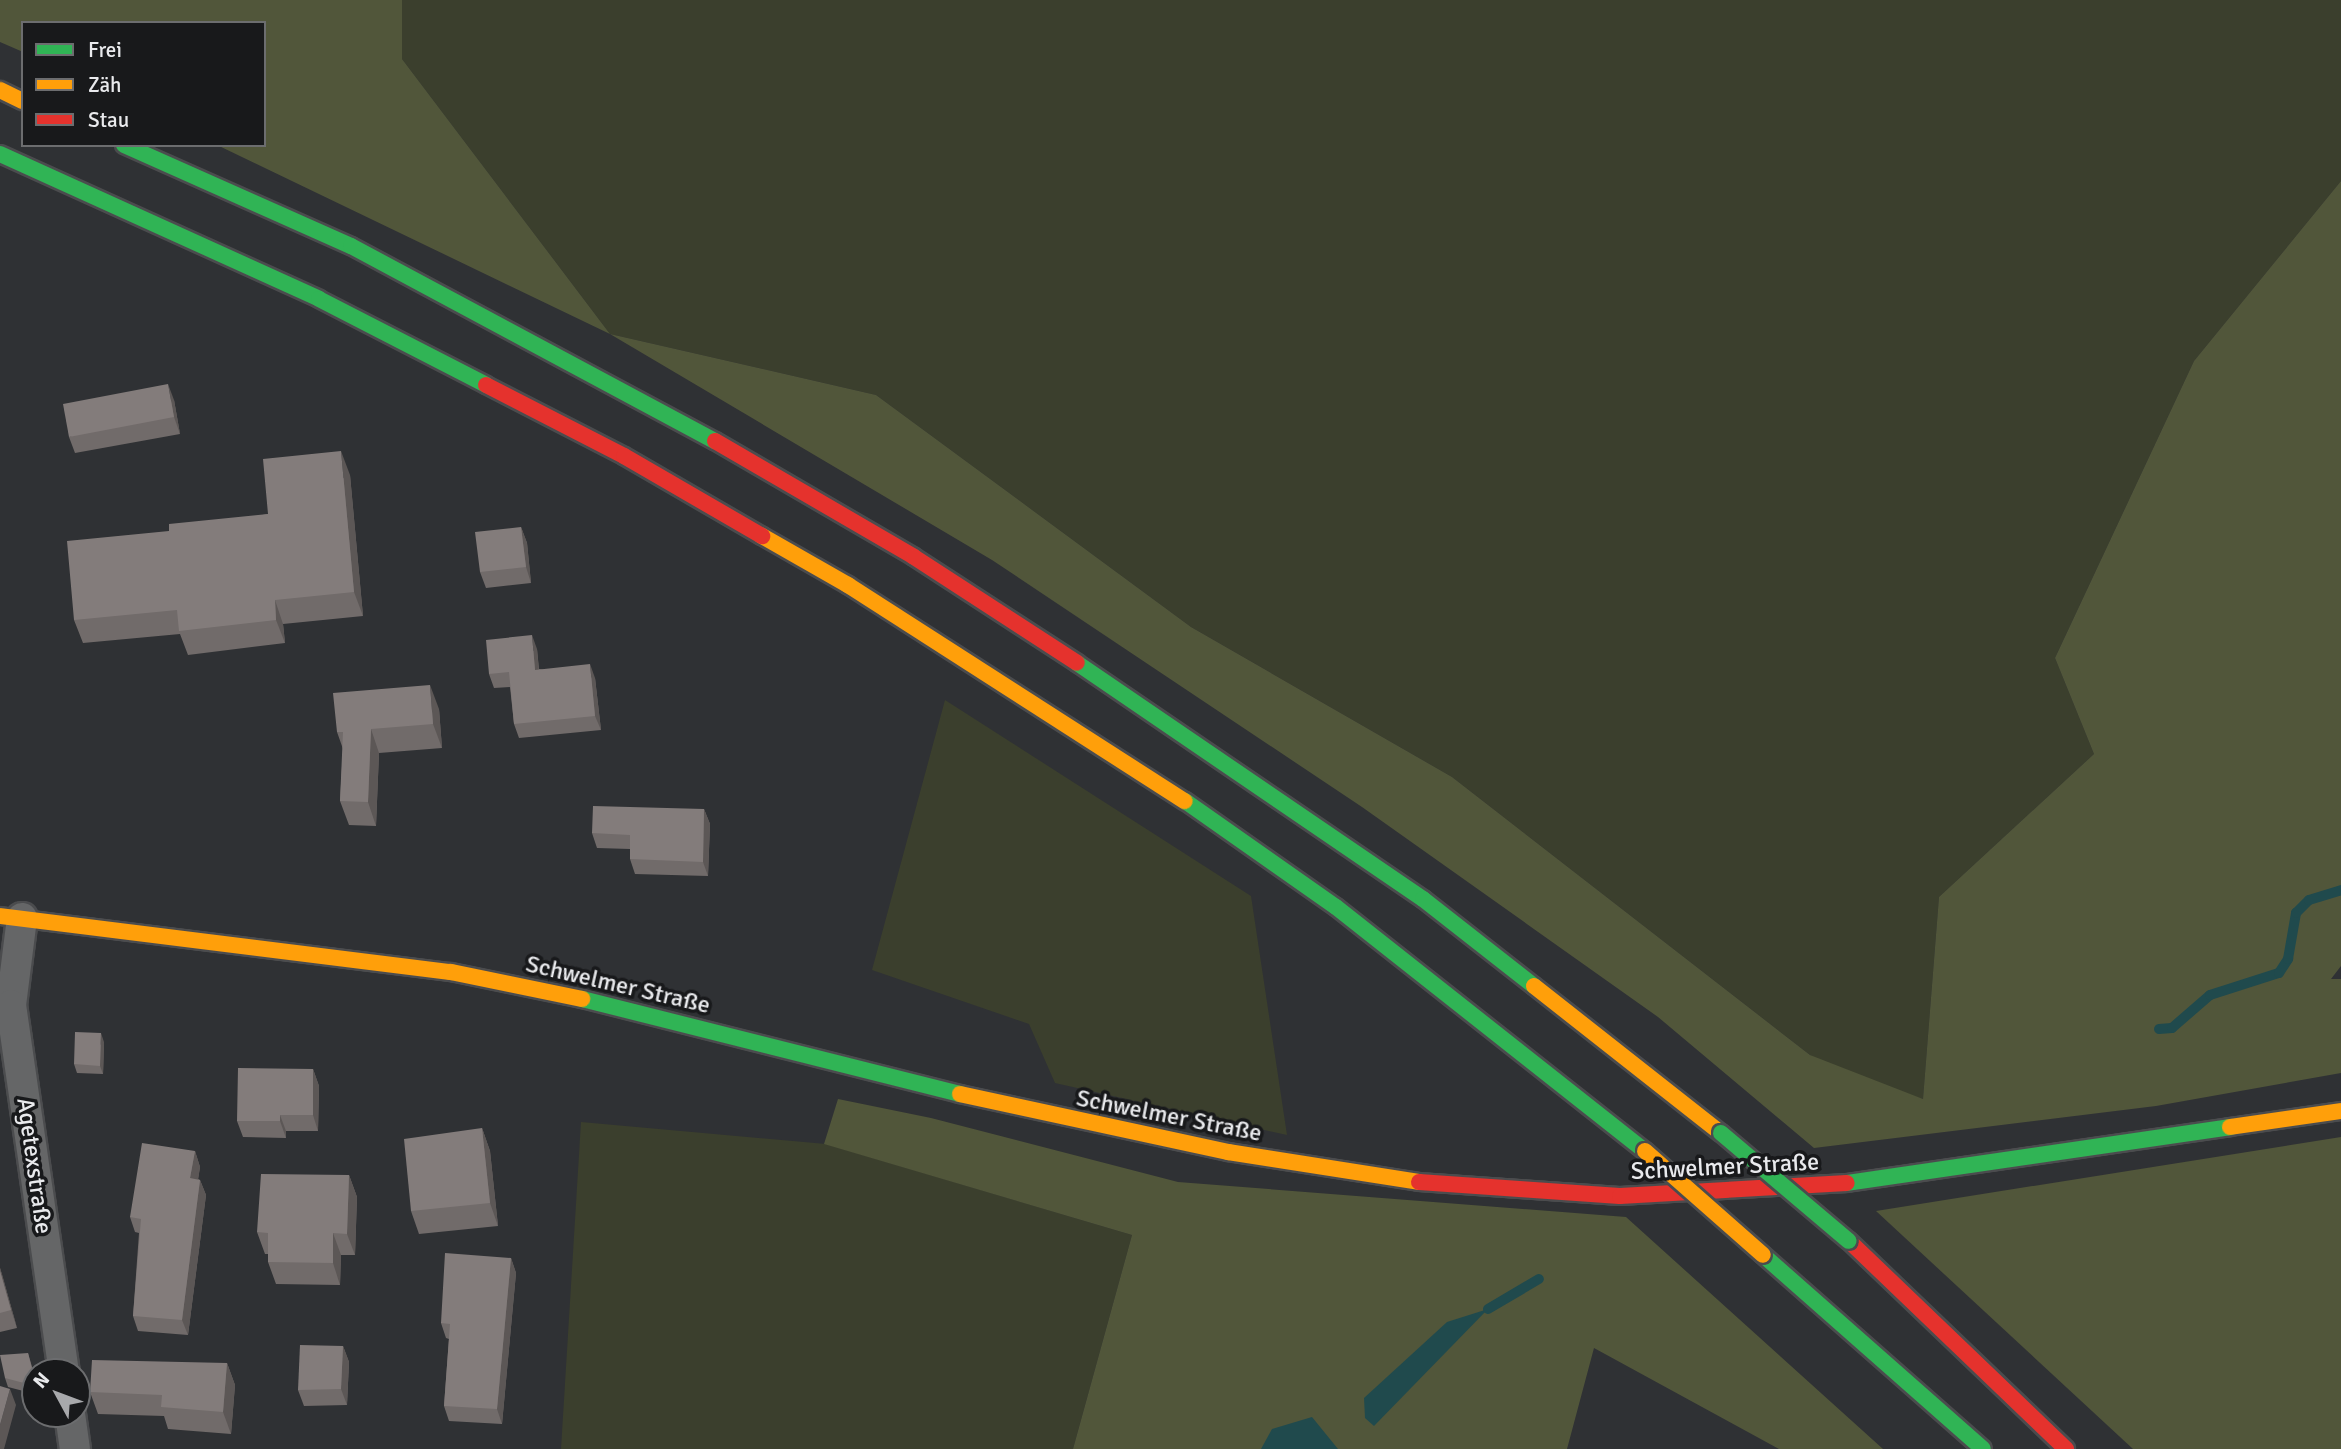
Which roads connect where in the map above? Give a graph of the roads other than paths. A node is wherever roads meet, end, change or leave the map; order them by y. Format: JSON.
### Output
{"nodes":[{"id":1,"x":0,"y":90,"type":"edge"},
{"id":2,"x":21,"y":99,"type":"edge"},
{"id":3,"x":128,"y":147,"type":"edge"},
{"id":4,"x":0,"y":153,"type":"edge"},
{"id":5,"x":11,"y":917,"type":"edge"},
{"id":6,"x":2341,"y":1111,"type":"edge"},
{"id":7,"x":62,"y":1358,"type":"edge"},
{"id":8,"x":72,"y":1428,"type":"edge"},
{"id":9,"x":75,"y":1449,"type":"edge"},
{"id":10,"x":1983,"y":1449,"type":"edge"},
{"id":11,"x":2066,"y":1449,"type":"edge"}],
"edges":[{"from":1,"to":2,"type":"main road"},
{"from":3,"to":11,"type":"main road","bridge":true},
{"from":4,"to":10,"type":"main road","bridge":true},
{"from":5,"to":6,"type":"main road","name":"Schwelmer Straße"},
{"from":5,"to":7,"type":"street","name":"Agetexstraße"},
{"from":8,"to":9,"type":"street"}]}
